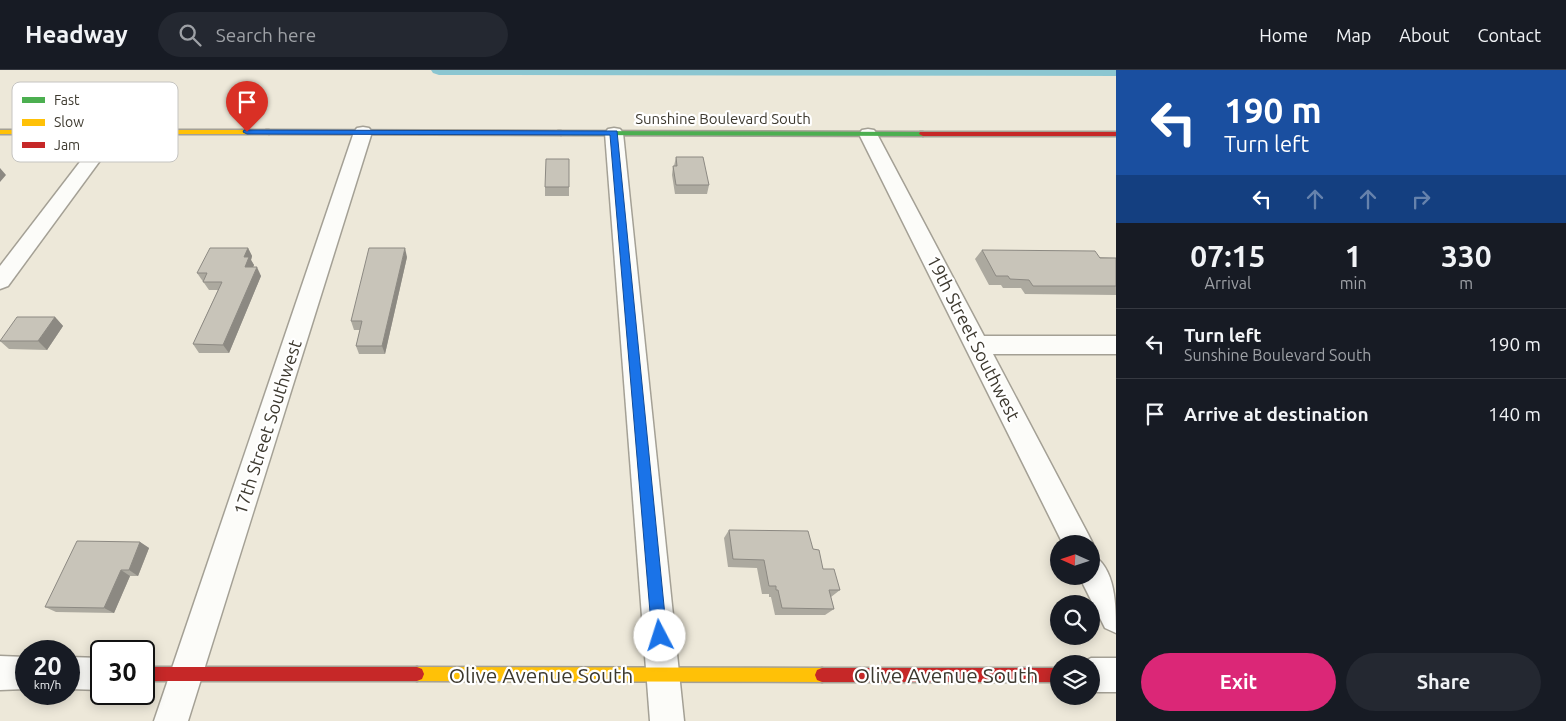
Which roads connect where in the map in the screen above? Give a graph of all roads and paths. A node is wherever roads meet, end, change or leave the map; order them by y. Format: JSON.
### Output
{"nodes":[{"id":1,"x":178,"y":132,"type":"edge"},
{"id":2,"x":363,"y":132,"type":"junction"},
{"id":3,"x":614,"y":133,"type":"junction"},
{"id":4,"x":868,"y":134,"type":"junction"},
{"id":5,"x":1116,"y":134,"type":"edge"},
{"id":6,"x":89,"y":162,"type":"edge"},
{"id":7,"x":0,"y":281,"type":"edge"},
{"id":8,"x":977,"y":345,"type":"junction"},
{"id":9,"x":1116,"y":345,"type":"edge"},
{"id":10,"x":1073,"y":535,"type":"edge"},
{"id":11,"x":1099,"y":585,"type":"edge"},
{"id":12,"x":1116,"y":617,"type":"edge"},
{"id":13,"x":0,"y":673,"type":"edge"},
{"id":14,"x":15,"y":673,"type":"edge"},
{"id":15,"x":155,"y":674,"type":"edge"},
{"id":16,"x":186,"y":675,"type":"junction"},
{"id":17,"x":663,"y":675,"type":"junction"},
{"id":18,"x":1050,"y":675,"type":"edge"},
{"id":19,"x":1100,"y":675,"type":"edge"},
{"id":20,"x":1116,"y":675,"type":"edge"},
{"id":21,"x":171,"y":721,"type":"edge"},
{"id":22,"x":668,"y":721,"type":"edge"}],
"edges":[{"from":1,"to":2,"type":"street","name":"Sunshine Boulevard South"},
{"from":2,"to":3,"type":"street","name":"Sunshine Boulevard South"},
{"from":2,"to":16,"type":"street","name":"17th Street Southwest"},
{"from":3,"to":4,"type":"street","name":"Sunshine Boulevard South"},
{"from":3,"to":17,"type":"street"},
{"from":4,"to":5,"type":"street","name":"Sunshine Boulevard South"},
{"from":4,"to":8,"type":"street","name":"19th Street Southwest"},
{"from":6,"to":7,"type":"street"},
{"from":8,"to":9,"type":"street"},
{"from":8,"to":10,"type":"street","name":"19th Street Southwest"},
{"from":11,"to":12,"type":"street"},
{"from":13,"to":14,"type":"street"},
{"from":15,"to":16,"type":"street","name":"Olive Avenue South"},
{"from":16,"to":17,"type":"street","name":"Olive Avenue South"},
{"from":16,"to":21,"type":"street","name":"17th Street Southwest"},
{"from":17,"to":18,"type":"street","name":"Olive Avenue South"},
{"from":17,"to":22,"type":"street"},
{"from":19,"to":20,"type":"street"}]}
